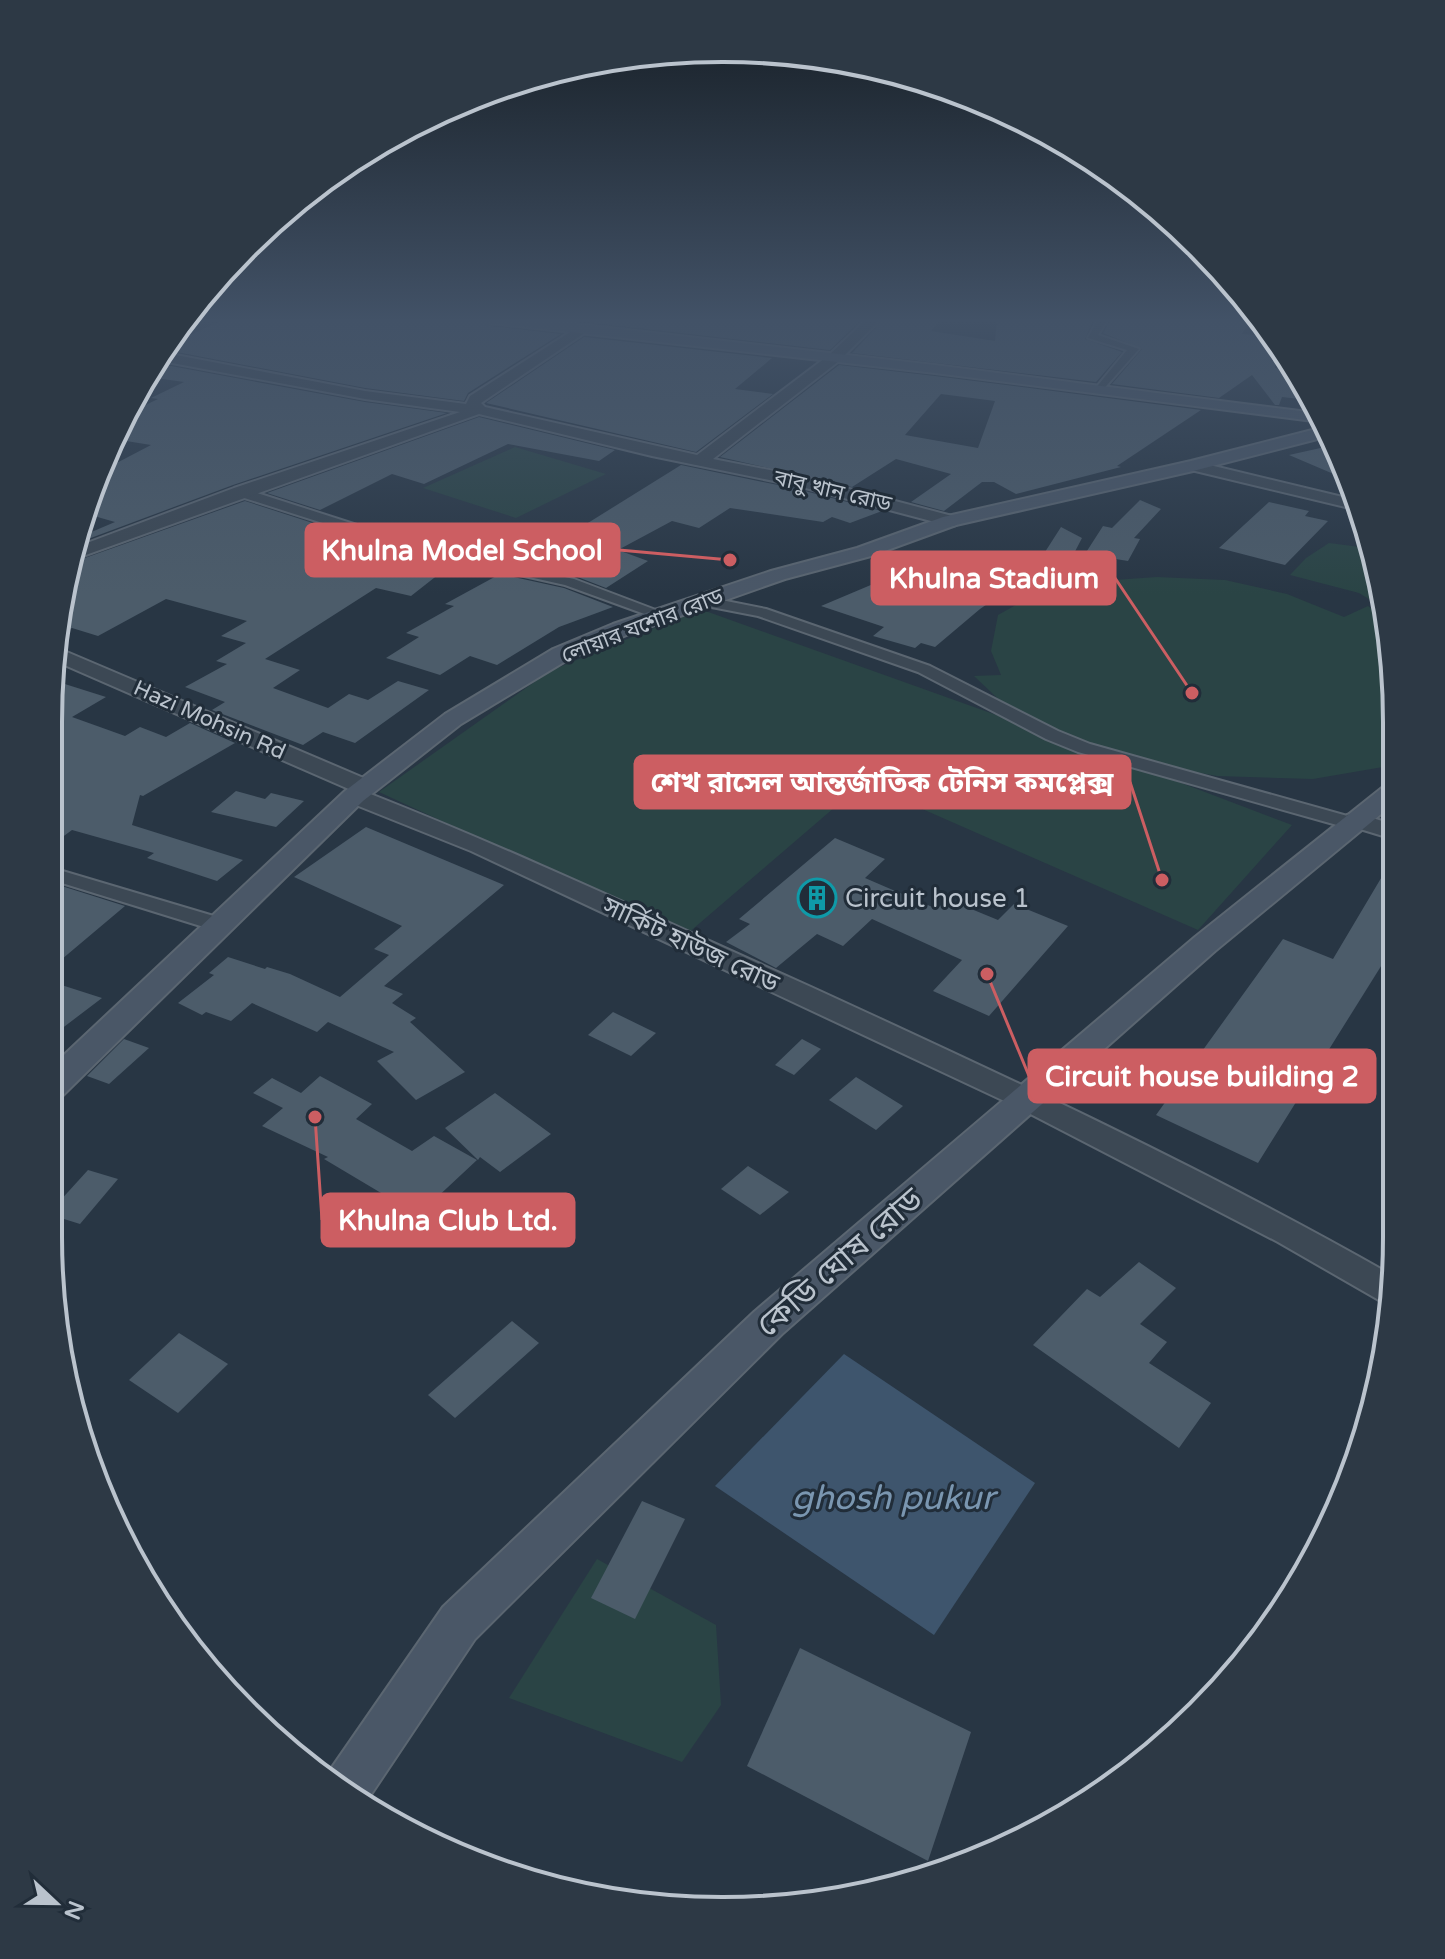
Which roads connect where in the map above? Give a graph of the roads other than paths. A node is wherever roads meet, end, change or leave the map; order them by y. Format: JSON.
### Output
{"nodes":[{"id":1,"x":479,"y":410,"type":"edge"},
{"id":2,"x":482,"y":410,"type":"edge"},
{"id":3,"x":766,"y":410,"type":"edge"},
{"id":4,"x":1260,"y":410,"type":"edge"},
{"id":5,"x":1308,"y":417,"type":"edge"},
{"id":6,"x":1317,"y":434,"type":"edge"},
{"id":7,"x":700,"y":461,"type":"junction"},
{"id":8,"x":1193,"y":466,"type":"junction"},
{"id":9,"x":240,"y":492,"type":"junction"},
{"id":10,"x":1345,"y":502,"type":"edge"},
{"id":11,"x":950,"y":521,"type":"junction"},
{"id":12,"x":86,"y":550,"type":"edge"},
{"id":13,"x":701,"y":601,"type":"junction"},
{"id":14,"x":661,"y":615,"type":"junction"},
{"id":15,"x":65,"y":658,"type":"edge"},
{"id":16,"x":359,"y":792,"type":"junction"},
{"id":17,"x":1383,"y":799,"type":"edge"},
{"id":18,"x":1353,"y":821,"type":"junction"},
{"id":19,"x":1383,"y":829,"type":"edge"},
{"id":20,"x":62,"y":877,"type":"edge"},
{"id":21,"x":220,"y":925,"type":"junction"},
{"id":22,"x":62,"y":1077,"type":"edge"},
{"id":23,"x":1026,"y":1098,"type":"junction"},
{"id":24,"x":1381,"y":1286,"type":"edge"},
{"id":25,"x":350,"y":1782,"type":"edge"}],
"edges":[{"from":1,"to":9,"type":"street"},
{"from":2,"to":7,"type":"street","name":"বাবু খান রোড"},
{"from":3,"to":7,"type":"street"},
{"from":4,"to":5,"type":"main road"},
{"from":6,"to":8,"type":"main road","name":"লোয়ার যশোর রোড"},
{"from":7,"to":11,"type":"street","name":"বাবু খান রোড"},
{"from":8,"to":10,"type":"street"},
{"from":8,"to":11,"type":"main road","name":"লোয়ার যশোর রোড"},
{"from":9,"to":12,"type":"street"},
{"from":9,"to":14,"type":"street"},
{"from":11,"to":13,"type":"main road","name":"লোয়ার যশোর রোড"},
{"from":13,"to":14,"type":"main road","name":"লোয়ার যশোর রোড"},
{"from":13,"to":18,"type":"street"},
{"from":14,"to":16,"type":"main road","name":"লোয়ার যশোর রোড"},
{"from":15,"to":16,"type":"street","name":"Hazi Mohsin Rd"},
{"from":16,"to":21,"type":"main road","name":"লোয়ার যশোর রোড"},
{"from":16,"to":23,"type":"street","name":"সার্কিট হাউজ রোড"},
{"from":17,"to":18,"type":"main road","name":"কেডি ঘোষ রোড"},
{"from":18,"to":19,"type":"street"},
{"from":18,"to":23,"type":"main road","name":"কেডি ঘোষ রোড"},
{"from":20,"to":21,"type":"street"},
{"from":21,"to":22,"type":"main road","name":"লোয়ার যশোর রোড"},
{"from":23,"to":24,"type":"street","name":"সার্কিট হাউজ রোড"},
{"from":23,"to":25,"type":"main road","name":"কেডি ঘোষ রোড"}]}
